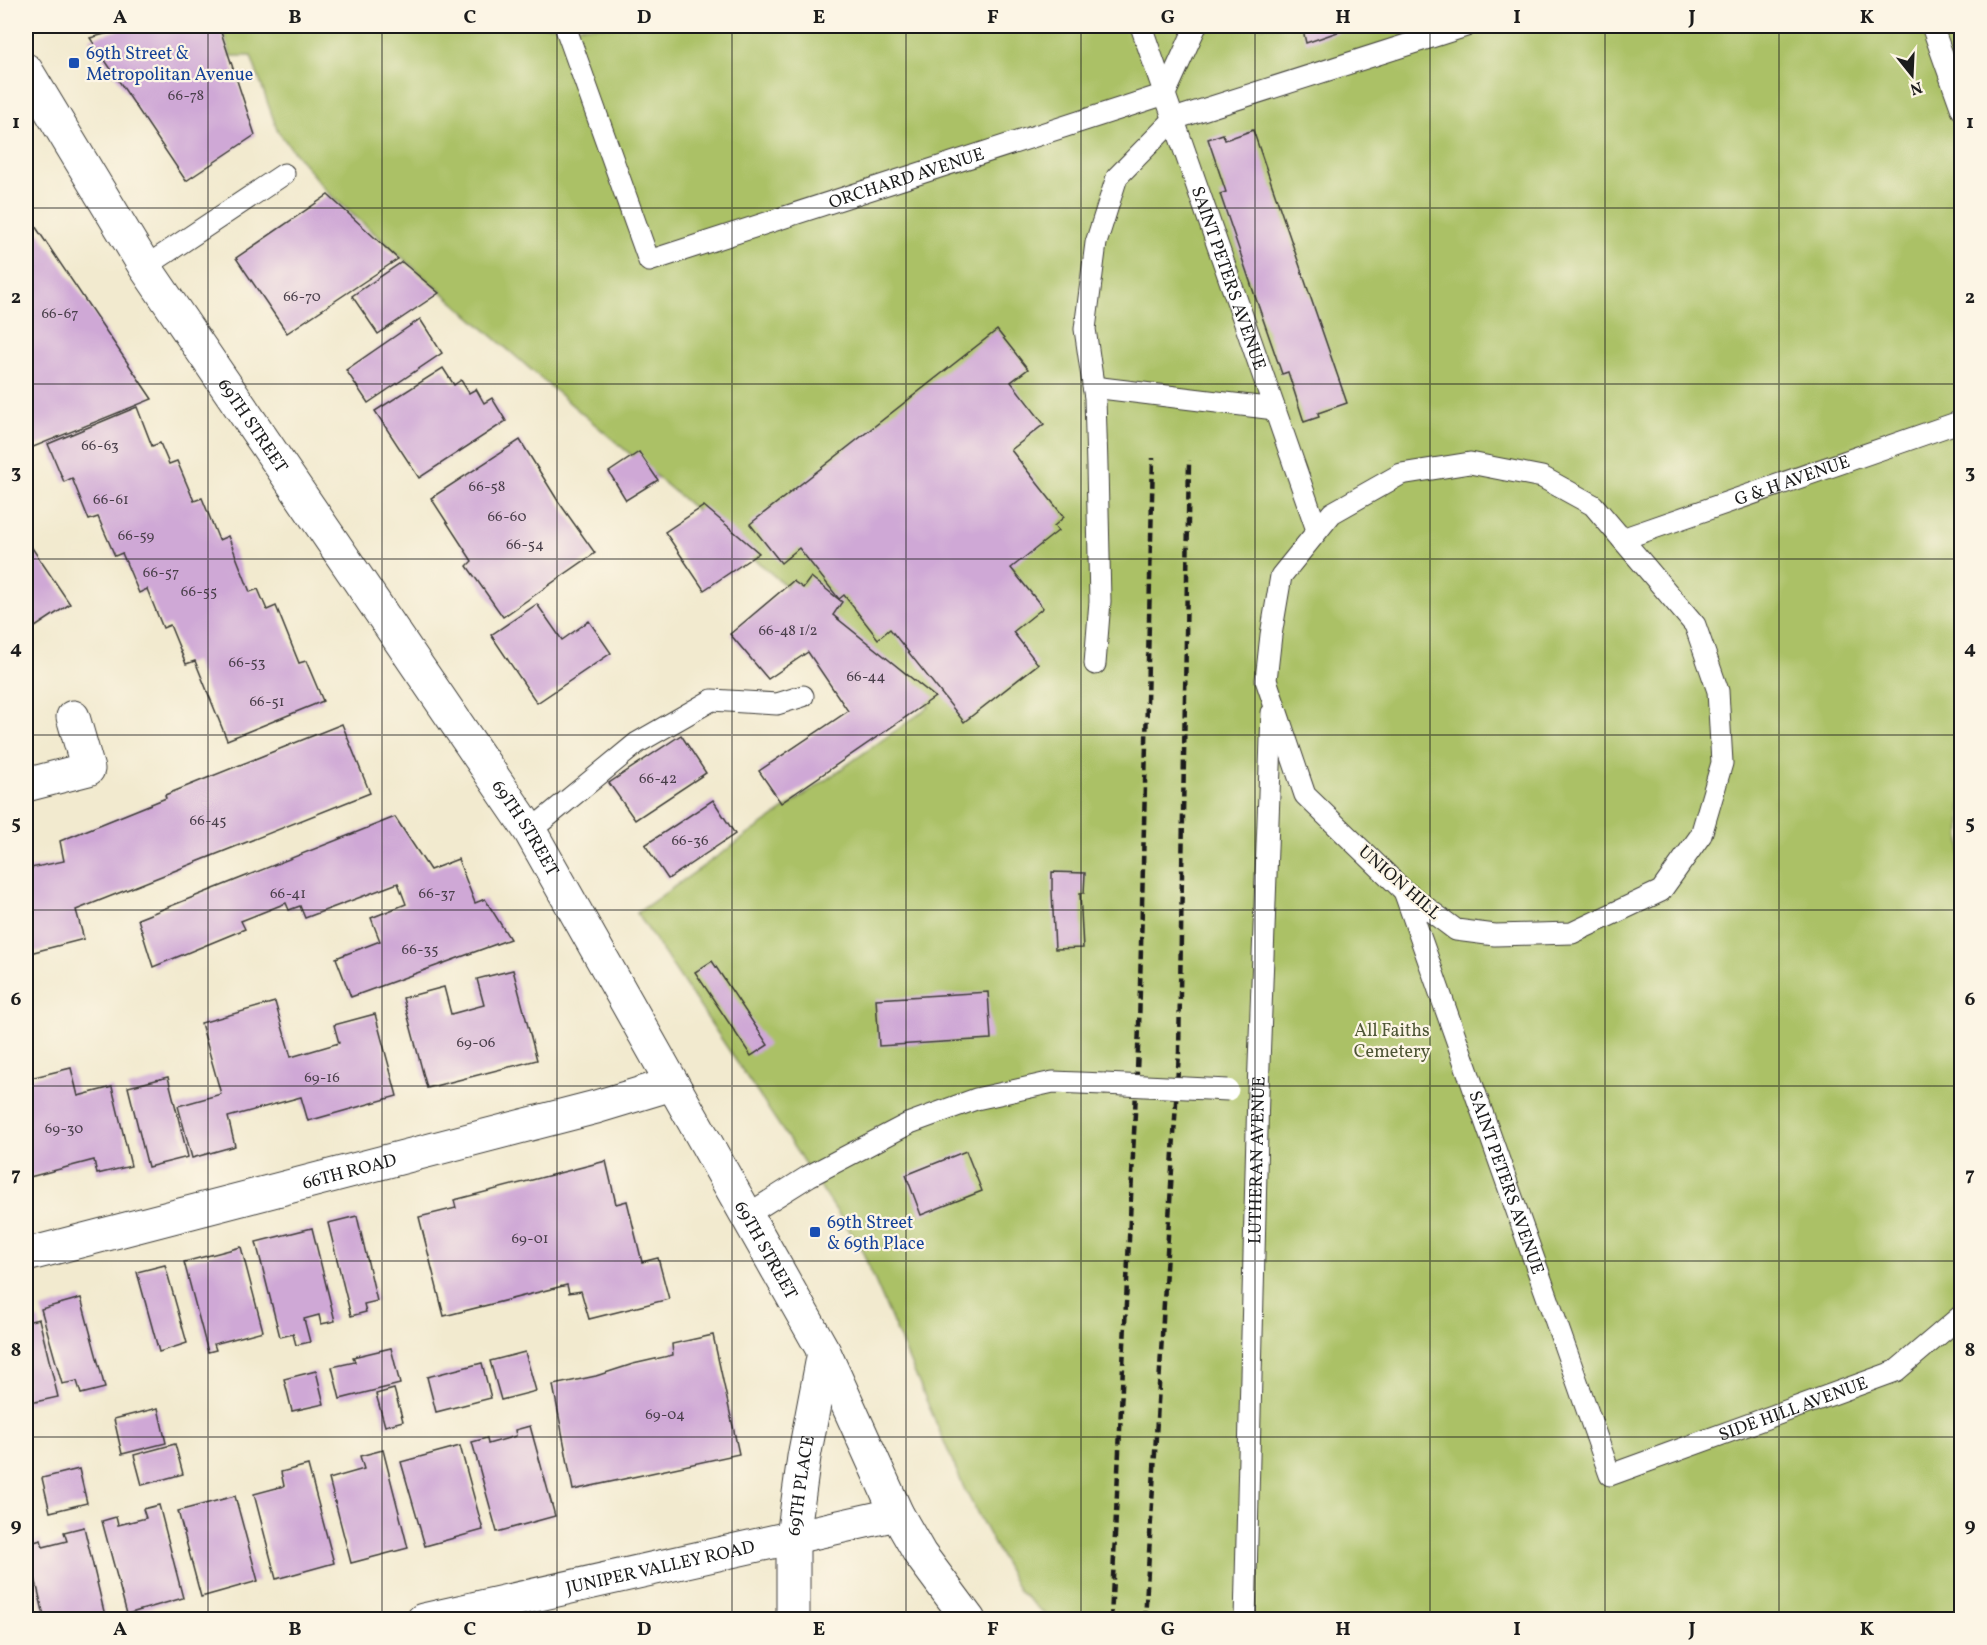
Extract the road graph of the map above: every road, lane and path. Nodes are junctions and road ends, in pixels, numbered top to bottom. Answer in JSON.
{"nodes":[{"id":1,"x":565,"y":26,"type":"edge"},
{"id":2,"x":1141,"y":26,"type":"edge"},
{"id":3,"x":1196,"y":26,"type":"edge"},
{"id":4,"x":1466,"y":26,"type":"edge"},
{"id":5,"x":1932,"y":26,"type":"edge"},
{"id":6,"x":26,"y":70,"type":"edge"},
{"id":7,"x":1165,"y":94,"type":"junction"},
{"id":8,"x":1962,"y":110,"type":"edge"},
{"id":9,"x":1174,"y":119,"type":"junction"},
{"id":10,"x":284,"y":174,"type":"dead end"},
{"id":11,"x":145,"y":267,"type":"junction"},
{"id":12,"x":1094,"y":387,"type":"junction"},
{"id":13,"x":1275,"y":409,"type":"junction"},
{"id":14,"x":1962,"y":421,"type":"edge"},
{"id":15,"x":1317,"y":530,"type":"junction"},
{"id":16,"x":1622,"y":539,"type":"junction"},
{"id":17,"x":1095,"y":664,"type":"dead end"},
{"id":18,"x":803,"y":696,"type":"dead end"},
{"id":19,"x":1273,"y":700,"type":"junction"},
{"id":20,"x":74,"y":717,"type":"dead end"},
{"id":21,"x":26,"y":785,"type":"edge"},
{"id":22,"x":530,"y":831,"type":"junction"},
{"id":23,"x":1404,"y":891,"type":"junction"},
{"id":24,"x":672,"y":1084,"type":"junction"},
{"id":25,"x":1258,"y":1091,"type":"junction"},
{"id":26,"x":747,"y":1215,"type":"junction"},
{"id":27,"x":26,"y":1255,"type":"edge"},
{"id":28,"x":1962,"y":1316,"type":"edge"},
{"id":29,"x":824,"y":1352,"type":"junction"},
{"id":30,"x":1610,"y":1474,"type":"joint"},
{"id":31,"x":897,"y":1514,"type":"junction"},
{"id":32,"x":794,"y":1537,"type":"junction"},
{"id":33,"x":423,"y":1620,"type":"edge"},
{"id":34,"x":794,"y":1620,"type":"edge"},
{"id":35,"x":969,"y":1620,"type":"edge"},
{"id":36,"x":1245,"y":1620,"type":"edge"}],
"edges":[{"from":1,"to":7,"type":"lane","name":"ORCHARD AVENUE"},
{"from":2,"to":7,"type":"lane","name":"SAINT PETERS AVENUE"},
{"from":3,"to":7,"type":"lane"},
{"from":4,"to":9,"type":"lane"},
{"from":5,"to":8,"type":"lane"},
{"from":6,"to":11,"type":"main road","name":"69TH STREET"},
{"from":7,"to":9,"type":"lane","name":"SAINT PETERS AVENUE"},
{"from":9,"to":12,"type":"lane"},
{"from":9,"to":13,"type":"lane","name":"SAINT PETERS AVENUE"},
{"from":10,"to":11,"type":"lane"},
{"from":11,"to":22,"type":"main road","name":"69TH STREET"},
{"from":12,"to":13,"type":"lane"},
{"from":12,"to":17,"type":"lane"},
{"from":13,"to":15,"type":"lane","name":"SAINT PETERS AVENUE"},
{"from":14,"to":16,"type":"lane","name":"G & H AVENUE"},
{"from":15,"to":16,"type":"lane","name":"UNION HILL"},
{"from":15,"to":19,"type":"lane","name":"UNION HILL"},
{"from":16,"to":23,"type":"lane","name":"UNION HILL"},
{"from":18,"to":22,"type":"lane"},
{"from":19,"to":23,"type":"lane","name":"UNION HILL"},
{"from":19,"to":25,"type":"lane","name":"LUTHERAN AVENUE"},
{"from":20,"to":21,"type":"main road"},
{"from":22,"to":24,"type":"main road","name":"69TH STREET"},
{"from":23,"to":30,"type":"lane","name":"SAINT PETERS AVENUE"},
{"from":24,"to":26,"type":"main road","name":"69TH STREET"},
{"from":24,"to":27,"type":"main road","name":"66TH ROAD"},
{"from":25,"to":26,"type":"lane","bridge":true},
{"from":25,"to":36,"type":"lane","name":"LUTHERAN AVENUE"},
{"from":26,"to":29,"type":"main road","name":"69TH STREET"},
{"from":28,"to":30,"type":"lane","name":"SIDE HILL AVENUE"},
{"from":29,"to":31,"type":"main road","name":"69TH STREET"},
{"from":29,"to":32,"type":"main road","name":"69TH PLACE"},
{"from":31,"to":32,"type":"main road","name":"JUNIPER VALLEY ROAD"},
{"from":31,"to":35,"type":"main road","name":"69TH STREET"},
{"from":32,"to":33,"type":"main road","name":"JUNIPER VALLEY ROAD"},
{"from":32,"to":34,"type":"main road","name":"69TH PLACE"}]}
